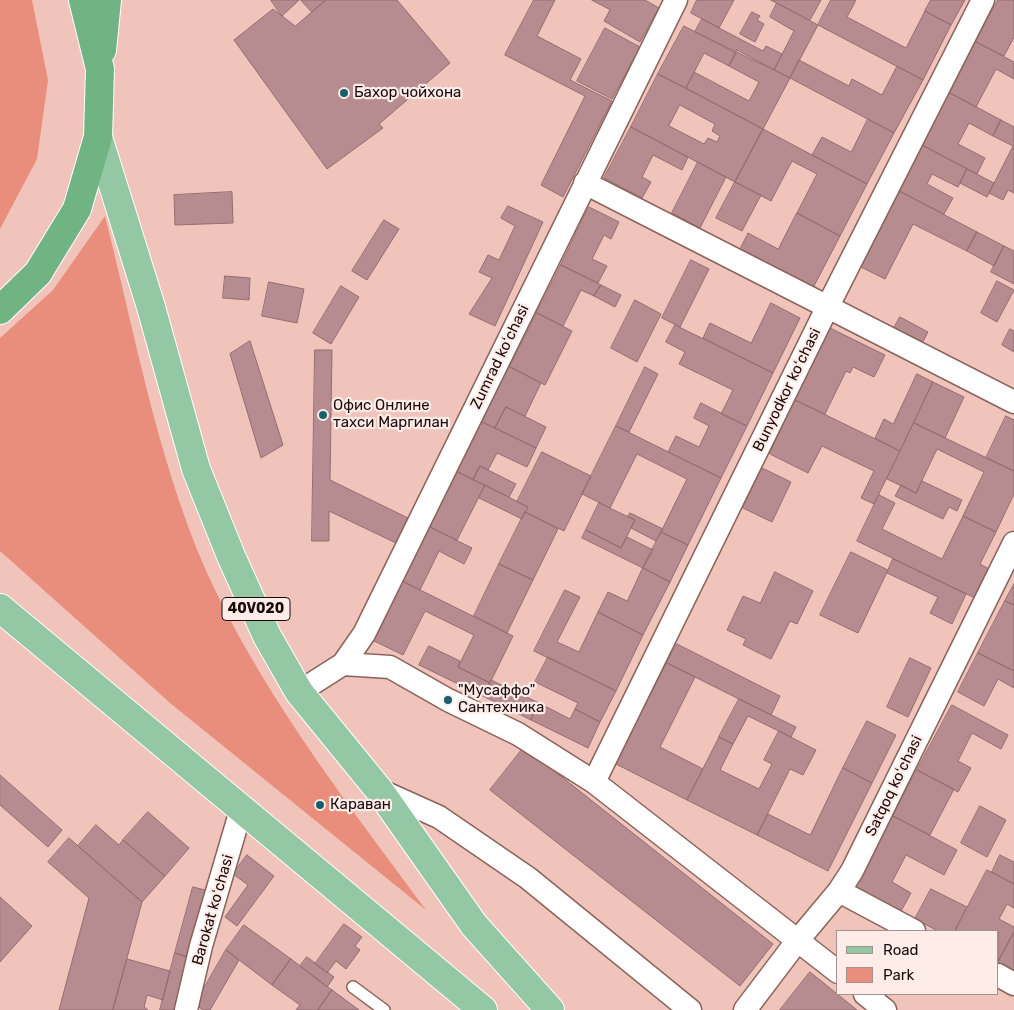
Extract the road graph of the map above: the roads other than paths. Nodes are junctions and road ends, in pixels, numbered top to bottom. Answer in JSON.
{"nodes":[{"id":1,"x":83,"y":0,"type":"edge"},
{"id":2,"x":107,"y":0,"type":"edge"},
{"id":3,"x":676,"y":0,"type":"edge"},
{"id":4,"x":983,"y":0,"type":"edge"},
{"id":5,"x":100,"y":68,"type":"junction"},
{"id":6,"x":98,"y":137,"type":"junction"},
{"id":7,"x":585,"y":183,"type":"junction"},
{"id":8,"x":828,"y":306,"type":"junction"},
{"id":9,"x":0,"y":310,"type":"edge"},
{"id":10,"x":1014,"y":402,"type":"edge"},
{"id":11,"x":1014,"y":543,"type":"edge"},
{"id":12,"x":0,"y":608,"type":"edge"},
{"id":13,"x":343,"y":664,"type":"junction"},
{"id":14,"x":299,"y":692,"type":"junction"},
{"id":15,"x":594,"y":782,"type":"junction"},
{"id":16,"x":379,"y":790,"type":"junction"},
{"id":17,"x":241,"y":810,"type":"junction"},
{"id":18,"x":839,"y":891,"type":"junction"},
{"id":19,"x":912,"y":930,"type":"edge"},
{"id":20,"x":798,"y":940,"type":"junction"},
{"id":21,"x":836,"y":970,"type":"edge"},
{"id":22,"x":999,"y":976,"type":"edge"},
{"id":23,"x":1014,"y":984,"type":"edge"},
{"id":24,"x":353,"y":987,"type":"dead end"},
{"id":25,"x":866,"y":995,"type":"edge"},
{"id":26,"x":186,"y":1010,"type":"edge"},
{"id":27,"x":384,"y":1010,"type":"edge"},
{"id":28,"x":483,"y":1010,"type":"edge"},
{"id":29,"x":550,"y":1010,"type":"edge"},
{"id":30,"x":690,"y":1010,"type":"edge"},
{"id":31,"x":745,"y":1010,"type":"edge"},
{"id":32,"x":885,"y":1010,"type":"edge"}],
"edges":[{"from":1,"to":5,"type":"highway"},
{"from":2,"to":5,"type":"highway"},
{"from":3,"to":7,"type":"street","name":"Zumrad koʻchasi"},
{"from":4,"to":8,"type":"street","name":"Bunyodkor koʻchasi"},
{"from":5,"to":6,"type":"highway"},
{"from":6,"to":9,"type":"highway"},
{"from":6,"to":14,"type":"main road","number":"40V020"},
{"from":7,"to":8,"type":"street"},
{"from":7,"to":13,"type":"street","name":"Zumrad koʻchasi"},
{"from":8,"to":10,"type":"street"},
{"from":8,"to":15,"type":"street","name":"Bunyodkor koʻchasi"},
{"from":11,"to":18,"type":"street","name":"Satqoq koʻchasi"},
{"from":12,"to":17,"type":"main road"},
{"from":13,"to":14,"type":"street","name":"Zumrad koʻchasi"},
{"from":13,"to":15,"type":"street"},
{"from":14,"to":16,"type":"main road","number":"40V020"},
{"from":15,"to":20,"type":"street"},
{"from":16,"to":29,"type":"main road","number":"40V020"},
{"from":16,"to":30,"type":"street"},
{"from":17,"to":26,"type":"street","name":"Barokat koʻchasi"},
{"from":17,"to":28,"type":"main road"},
{"from":18,"to":19,"type":"street"},
{"from":18,"to":20,"type":"street","name":"Satqoq koʻchasi"},
{"from":20,"to":21,"type":"street"},
{"from":20,"to":31,"type":"street","name":"Satqoq koʻchasi"},
{"from":22,"to":23,"type":"street"},
{"from":24,"to":27,"type":"lane"},
{"from":25,"to":32,"type":"street"}]}
